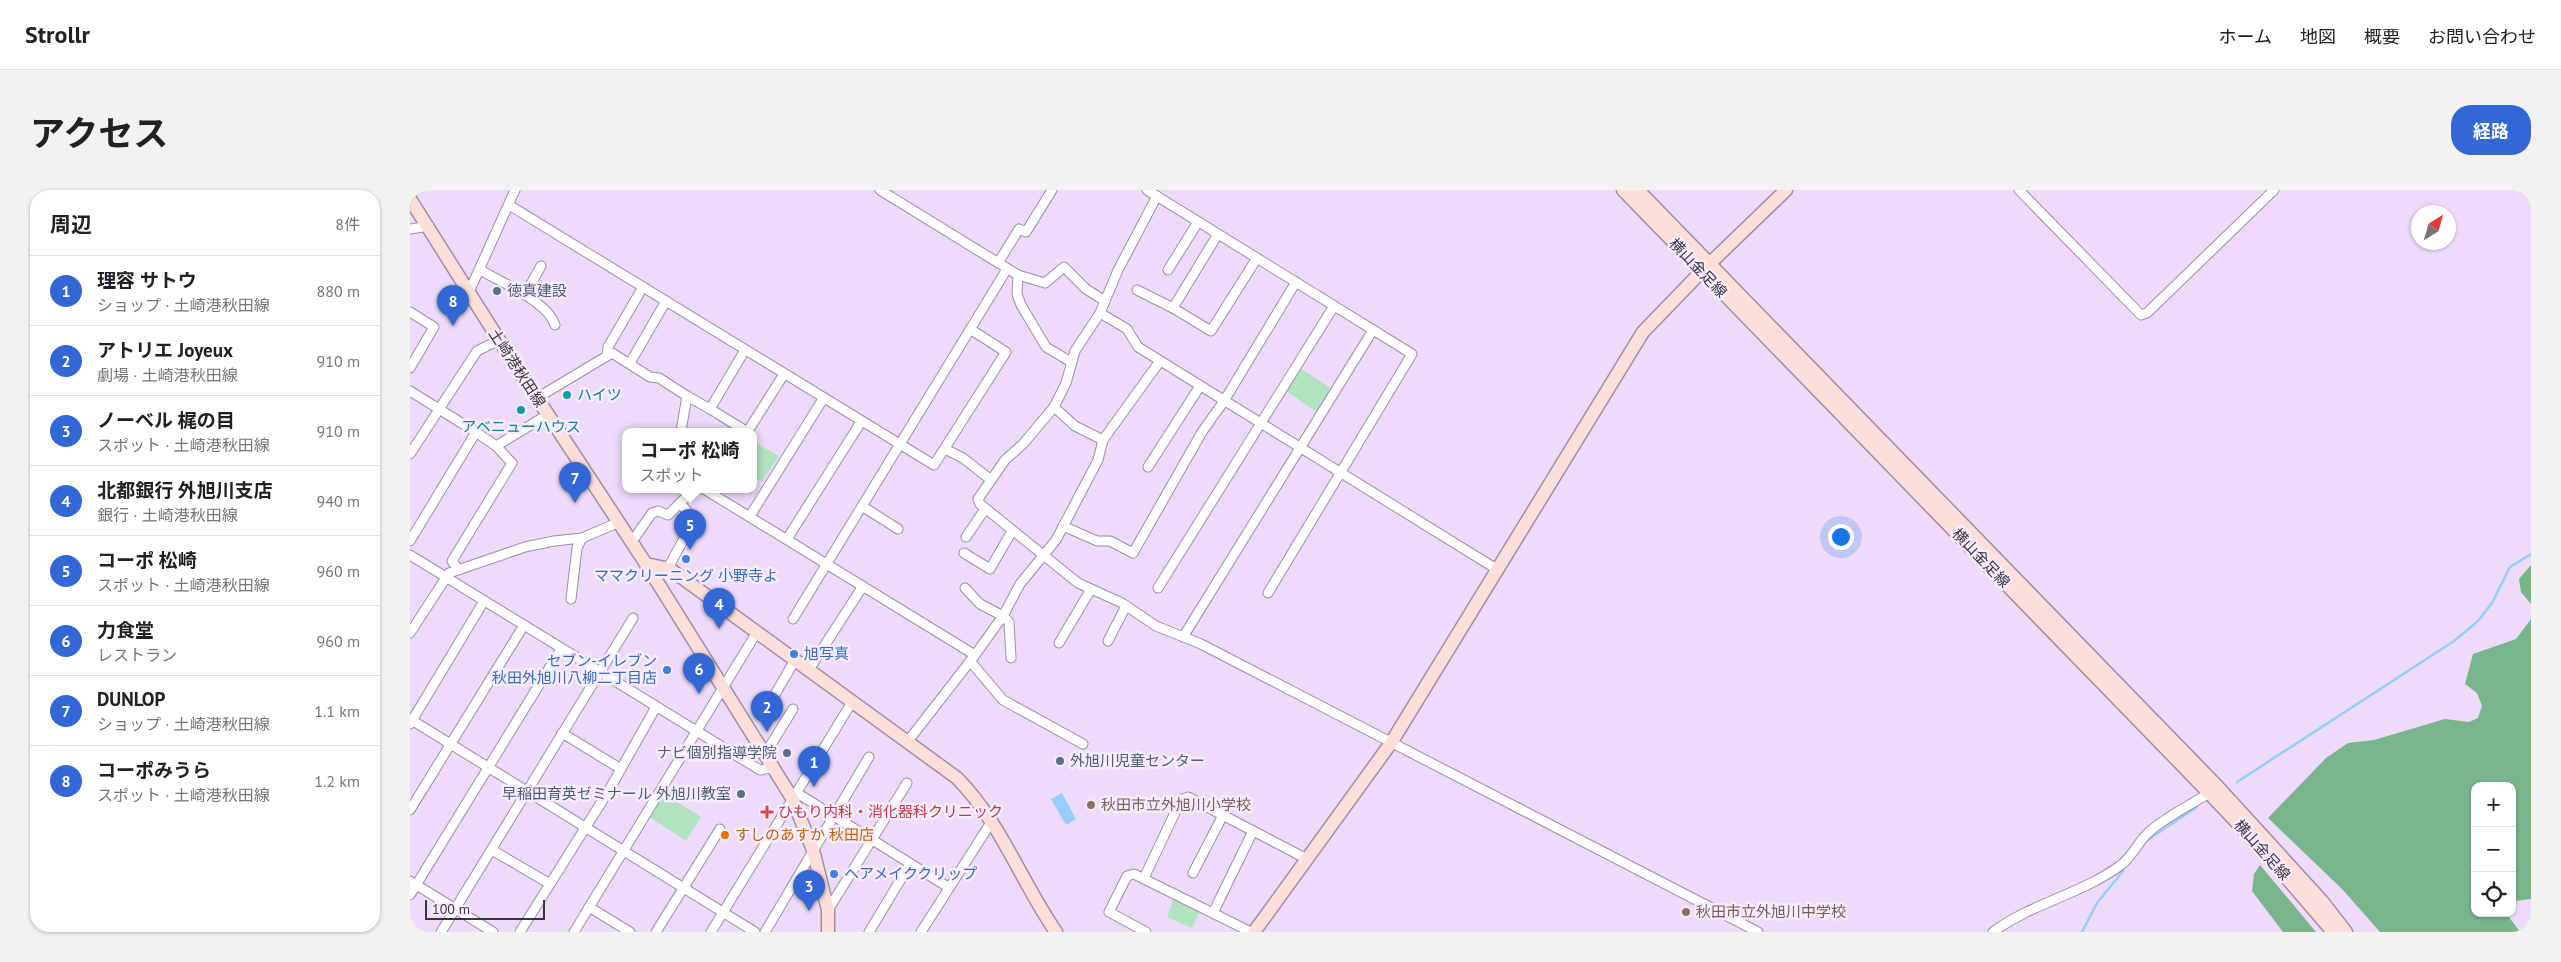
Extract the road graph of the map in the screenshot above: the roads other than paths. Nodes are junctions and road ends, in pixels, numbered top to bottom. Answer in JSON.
{"nodes":[{"id":1,"x":515,"y":190,"type":"edge"},
{"id":2,"x":880,"y":190,"type":"edge"},
{"id":3,"x":1052,"y":190,"type":"edge"},
{"id":4,"x":1147,"y":190,"type":"edge"},
{"id":5,"x":1623,"y":190,"type":"edge"},
{"id":6,"x":1638,"y":190,"type":"edge"},
{"id":7,"x":1786,"y":190,"type":"edge"},
{"id":8,"x":2019,"y":190,"type":"edge"},
{"id":9,"x":2274,"y":190,"type":"edge"},
{"id":10,"x":1157,"y":196,"type":"junction"},
{"id":11,"x":410,"y":199,"type":"edge"},
{"id":12,"x":509,"y":205,"type":"junction"},
{"id":13,"x":1198,"y":222,"type":"junction"},
{"id":14,"x":428,"y":226,"type":"junction"},
{"id":15,"x":410,"y":229,"type":"edge"},
{"id":16,"x":1218,"y":234,"type":"junction"},
{"id":17,"x":1257,"y":258,"type":"junction"},
{"id":18,"x":998,"y":262,"type":"junction"},
{"id":19,"x":541,"y":266,"type":"dead end"},
{"id":20,"x":1706,"y":267,"type":"junction"},
{"id":21,"x":1007,"y":268,"type":"junction"},
{"id":22,"x":480,"y":270,"type":"junction"},
{"id":23,"x":1168,"y":270,"type":"dead end"},
{"id":24,"x":1018,"y":275,"type":"junction"},
{"id":25,"x":1296,"y":282,"type":"junction"},
{"id":26,"x":643,"y":287,"type":"junction"},
{"id":27,"x":1137,"y":290,"type":"dead end"},
{"id":28,"x":469,"y":292,"type":"junction"},
{"id":29,"x":524,"y":295,"type":"junction"},
{"id":30,"x":1104,"y":301,"type":"junction"},
{"id":31,"x":666,"y":302,"type":"junction"},
{"id":32,"x":1334,"y":306,"type":"junction"},
{"id":33,"x":1173,"y":308,"type":"junction"},
{"id":34,"x":410,"y":312,"type":"edge"},
{"id":35,"x":1100,"y":313,"type":"junction"},
{"id":36,"x":556,"y":325,"type":"dead end"},
{"id":37,"x":970,"y":329,"type":"junction"},
{"id":38,"x":1373,"y":330,"type":"junction"},
{"id":39,"x":499,"y":340,"type":"junction"},
{"id":40,"x":745,"y":350,"type":"junction"},
{"id":41,"x":607,"y":354,"type":"junction"},
{"id":42,"x":1160,"y":361,"type":"junction"},
{"id":43,"x":1071,"y":362,"type":"junction"},
{"id":44,"x":630,"y":363,"type":"junction"},
{"id":45,"x":410,"y":368,"type":"edge"},
{"id":46,"x":784,"y":374,"type":"junction"},
{"id":47,"x":1200,"y":386,"type":"junction"},
{"id":48,"x":410,"y":391,"type":"edge"},
{"id":49,"x":687,"y":396,"type":"junction"},
{"id":50,"x":537,"y":398,"type":"junction"},
{"id":51,"x":823,"y":399,"type":"junction"},
{"id":52,"x":1224,"y":401,"type":"junction"},
{"id":53,"x":439,"y":408,"type":"junction"},
{"id":54,"x":1054,"y":408,"type":"junction"},
{"id":55,"x":710,"y":409,"type":"junction"},
{"id":56,"x":547,"y":415,"type":"junction"},
{"id":57,"x":861,"y":422,"type":"junction"},
{"id":58,"x":1262,"y":423,"type":"junction"},
{"id":59,"x":682,"y":428,"type":"edge"},
{"id":60,"x":742,"y":428,"type":"edge"},
{"id":61,"x":749,"y":428,"type":"edge"},
{"id":62,"x":476,"y":432,"type":"junction"},
{"id":63,"x":1103,"y":440,"type":"junction"},
{"id":64,"x":899,"y":445,"type":"junction"},
{"id":65,"x":496,"y":446,"type":"junction"},
{"id":66,"x":1300,"y":447,"type":"junction"},
{"id":67,"x":945,"y":448,"type":"junction"},
{"id":68,"x":410,"y":454,"type":"edge"},
{"id":69,"x":1148,"y":467,"type":"dead end"},
{"id":70,"x":1341,"y":472,"type":"junction"},
{"id":71,"x":991,"y":480,"type":"junction"},
{"id":72,"x":690,"y":493,"type":"edge"},
{"id":73,"x":714,"y":493,"type":"edge"},
{"id":74,"x":680,"y":504,"type":"junction"},
{"id":75,"x":862,"y":506,"type":"junction"},
{"id":76,"x":985,"y":509,"type":"junction"},
{"id":77,"x":750,"y":516,"type":"junction"},
{"id":78,"x":617,"y":523,"type":"junction"},
{"id":79,"x":1063,"y":526,"type":"junction"},
{"id":80,"x":898,"y":529,"type":"dead end"},
{"id":81,"x":1012,"y":531,"type":"junction"},
{"id":82,"x":966,"y":537,"type":"dead end"},
{"id":83,"x":582,"y":538,"type":"junction"},
{"id":84,"x":787,"y":539,"type":"junction"},
{"id":85,"x":410,"y":541,"type":"edge"},
{"id":86,"x":631,"y":543,"type":"junction"},
{"id":87,"x":964,"y":553,"type":"dead end"},
{"id":88,"x":410,"y":555,"type":"edge"},
{"id":89,"x":1043,"y":557,"type":"junction"},
{"id":90,"x":646,"y":564,"type":"junction"},
{"id":91,"x":826,"y":564,"type":"junction"},
{"id":92,"x":668,"y":568,"type":"junction"},
{"id":93,"x":459,"y":570,"type":"junction"},
{"id":94,"x":1498,"y":570,"type":"junction"},
{"id":95,"x":445,"y":577,"type":"junction"},
{"id":96,"x":863,"y":586,"type":"junction"},
{"id":97,"x":965,"y":588,"type":"dead end"},
{"id":98,"x":1158,"y":588,"type":"dead end"},
{"id":99,"x":1091,"y":589,"type":"junction"},
{"id":100,"x":1268,"y":593,"type":"dead end"},
{"id":101,"x":571,"y":599,"type":"dead end"},
{"id":102,"x":484,"y":601,"type":"junction"},
{"id":103,"x":1126,"y":606,"type":"junction"},
{"id":104,"x":1003,"y":616,"type":"junction"},
{"id":105,"x":633,"y":618,"type":"dead end"},
{"id":106,"x":793,"y":619,"type":"dead end"},
{"id":107,"x":524,"y":625,"type":"junction"},
{"id":108,"x":757,"y":632,"type":"junction"},
{"id":109,"x":410,"y":633,"type":"edge"},
{"id":110,"x":1183,"y":637,"type":"junction"},
{"id":111,"x":1108,"y":641,"type":"dead end"},
{"id":112,"x":1059,"y":643,"type":"dead end"},
{"id":113,"x":561,"y":648,"type":"junction"},
{"id":114,"x":972,"y":658,"type":"junction"},
{"id":115,"x":1011,"y":658,"type":"dead end"},
{"id":116,"x":795,"y":660,"type":"junction"},
{"id":117,"x":808,"y":671,"type":"junction"},
{"id":118,"x":599,"y":672,"type":"junction"},
{"id":119,"x":722,"y":687,"type":"junction"},
{"id":120,"x":774,"y":696,"type":"dead end"},
{"id":121,"x":852,"y":702,"type":"junction"},
{"id":122,"x":656,"y":707,"type":"junction"},
{"id":123,"x":793,"y":710,"type":"dead end"},
{"id":124,"x":411,"y":721,"type":"edge"},
{"id":125,"x":695,"y":732,"type":"junction"},
{"id":126,"x":562,"y":733,"type":"junction"},
{"id":127,"x":908,"y":741,"type":"junction"},
{"id":128,"x":1391,"y":743,"type":"junction"},
{"id":129,"x":451,"y":744,"type":"junction"},
{"id":130,"x":1083,"y":744,"type":"dead end"},
{"id":131,"x":765,"y":754,"type":"junction"},
{"id":132,"x":869,"y":757,"type":"dead end"},
{"id":133,"x":774,"y":767,"type":"junction"},
{"id":134,"x":490,"y":768,"type":"junction"},
{"id":135,"x":621,"y":769,"type":"junction"},
{"id":136,"x":907,"y":783,"type":"dead end"},
{"id":137,"x":528,"y":792,"type":"junction"},
{"id":138,"x":2209,"y":793,"type":"junction"},
{"id":139,"x":794,"y":795,"type":"junction"},
{"id":140,"x":410,"y":810,"type":"edge"},
{"id":141,"x":1223,"y":815,"type":"junction"},
{"id":142,"x":833,"y":816,"type":"junction"},
{"id":143,"x":992,"y":821,"type":"junction"},
{"id":144,"x":585,"y":827,"type":"junction"},
{"id":145,"x":720,"y":829,"type":"dead end"},
{"id":146,"x":1253,"y":831,"type":"junction"},
{"id":147,"x":872,"y":842,"type":"junction"},
{"id":148,"x":492,"y":850,"type":"junction"},
{"id":149,"x":813,"y":850,"type":"junction"},
{"id":150,"x":624,"y":851,"type":"junction"},
{"id":151,"x":1307,"y":859,"type":"junction"},
{"id":152,"x":910,"y":864,"type":"junction"},
{"id":153,"x":1193,"y":873,"type":"dead end"},
{"id":154,"x":1144,"y":878,"type":"junction"},
{"id":155,"x":413,"y":883,"type":"edge"},
{"id":156,"x":550,"y":884,"type":"junction"},
{"id":157,"x":948,"y":887,"type":"junction"},
{"id":158,"x":684,"y":888,"type":"junction"},
{"id":159,"x":410,"y":895,"type":"edge"},
{"id":160,"x":590,"y":906,"type":"junction"},
{"id":161,"x":455,"y":908,"type":"junction"},
{"id":162,"x":828,"y":910,"type":"junction"},
{"id":163,"x":724,"y":912,"type":"junction"},
{"id":164,"x":1213,"y":912,"type":"junction"},
{"id":165,"x":440,"y":932,"type":"edge"},
{"id":166,"x":492,"y":932,"type":"edge"},
{"id":167,"x":520,"y":932,"type":"edge"},
{"id":168,"x":574,"y":932,"type":"edge"},
{"id":169,"x":630,"y":932,"type":"edge"},
{"id":170,"x":656,"y":932,"type":"edge"},
{"id":171,"x":711,"y":932,"type":"edge"},
{"id":172,"x":755,"y":932,"type":"edge"},
{"id":173,"x":765,"y":932,"type":"edge"},
{"id":174,"x":828,"y":932,"type":"edge"},
{"id":175,"x":868,"y":932,"type":"edge"},
{"id":176,"x":921,"y":932,"type":"edge"},
{"id":177,"x":1056,"y":932,"type":"edge"},
{"id":178,"x":1146,"y":932,"type":"edge"},
{"id":179,"x":1253,"y":932,"type":"edge"},
{"id":180,"x":1758,"y":932,"type":"edge"},
{"id":181,"x":1993,"y":932,"type":"edge"},
{"id":182,"x":2333,"y":932,"type":"edge"},
{"id":183,"x":2346,"y":932,"type":"edge"}],
"edges":[{"from":1,"to":12,"type":"street"},
{"from":2,"to":18,"type":"street"},
{"from":3,"to":18,"type":"street"},
{"from":4,"to":10,"type":"street"},
{"from":5,"to":20,"type":"street","name":"横山金足線"},
{"from":6,"to":20,"type":"street","name":"横山金足線"},
{"from":7,"to":20,"type":"street"},
{"from":8,"to":9,"type":"street"},
{"from":10,"to":13,"type":"street"},
{"from":10,"to":30,"type":"street"},
{"from":11,"to":14,"type":"street","name":"土崎港秋田線"},
{"from":12,"to":22,"type":"street"},
{"from":12,"to":26,"type":"street"},
{"from":13,"to":16,"type":"street"},
{"from":13,"to":23,"type":"street"},
{"from":14,"to":15,"type":"street"},
{"from":14,"to":28,"type":"street","name":"土崎港秋田線"},
{"from":16,"to":17,"type":"street"},
{"from":16,"to":33,"type":"street"},
{"from":17,"to":25,"type":"street"},
{"from":17,"to":33,"type":"street"},
{"from":18,"to":21,"type":"street"},
{"from":19,"to":29,"type":"street"},
{"from":20,"to":94,"type":"street"},
{"from":20,"to":138,"type":"street","name":"横山金足線"},
{"from":20,"to":183,"type":"street","name":"横山金足線"},
{"from":21,"to":24,"type":"street"},
{"from":21,"to":37,"type":"street"},
{"from":22,"to":28,"type":"street"},
{"from":22,"to":29,"type":"street"},
{"from":24,"to":30,"type":"street"},
{"from":24,"to":43,"type":"street"},
{"from":25,"to":32,"type":"street"},
{"from":25,"to":52,"type":"street"},
{"from":26,"to":31,"type":"street"},
{"from":26,"to":41,"type":"street"},
{"from":27,"to":33,"type":"street"},
{"from":28,"to":39,"type":"street","name":"土崎港秋田線"},
{"from":29,"to":36,"type":"street"},
{"from":30,"to":35,"type":"street"},
{"from":31,"to":40,"type":"street"},
{"from":31,"to":44,"type":"street"},
{"from":32,"to":38,"type":"street"},
{"from":32,"to":58,"type":"street"},
{"from":34,"to":45,"type":"street"},
{"from":35,"to":42,"type":"street"},
{"from":35,"to":43,"type":"street"},
{"from":37,"to":64,"type":"street"},
{"from":37,"to":67,"type":"street"},
{"from":38,"to":66,"type":"street"},
{"from":38,"to":70,"type":"street"},
{"from":39,"to":50,"type":"street","name":"土崎港秋田線"},
{"from":39,"to":53,"type":"street"},
{"from":40,"to":46,"type":"street"},
{"from":40,"to":55,"type":"street"},
{"from":41,"to":44,"type":"street"},
{"from":41,"to":50,"type":"street"},
{"from":42,"to":47,"type":"street"},
{"from":42,"to":63,"type":"street"},
{"from":43,"to":54,"type":"street"},
{"from":44,"to":49,"type":"street"},
{"from":46,"to":51,"type":"street"},
{"from":46,"to":61,"type":"street"},
{"from":47,"to":52,"type":"street"},
{"from":47,"to":69,"type":"street"},
{"from":48,"to":53,"type":"street"},
{"from":49,"to":55,"type":"street"},
{"from":49,"to":59,"type":"street"},
{"from":50,"to":56,"type":"street","name":"土崎港秋田線"},
{"from":51,"to":57,"type":"street"},
{"from":51,"to":77,"type":"street"},
{"from":52,"to":58,"type":"street"},
{"from":52,"to":79,"type":"street"},
{"from":53,"to":62,"type":"street"},
{"from":53,"to":68,"type":"street"},
{"from":54,"to":63,"type":"street"},
{"from":54,"to":71,"type":"street"},
{"from":55,"to":60,"type":"street"},
{"from":56,"to":65,"type":"street"},
{"from":56,"to":78,"type":"street","name":"土崎港秋田線"},
{"from":57,"to":64,"type":"street"},
{"from":57,"to":84,"type":"street"},
{"from":58,"to":66,"type":"street"},
{"from":58,"to":98,"type":"street"},
{"from":62,"to":65,"type":"street"},
{"from":62,"to":85,"type":"street"},
{"from":63,"to":79,"type":"street"},
{"from":64,"to":67,"type":"street"},
{"from":64,"to":75,"type":"street"},
{"from":65,"to":93,"type":"street"},
{"from":66,"to":70,"type":"street"},
{"from":66,"to":110,"type":"street"},
{"from":67,"to":71,"type":"street"},
{"from":70,"to":94,"type":"street"},
{"from":70,"to":100,"type":"street"},
{"from":71,"to":76,"type":"street"},
{"from":72,"to":74,"type":"street"},
{"from":73,"to":77,"type":"street"},
{"from":74,"to":86,"type":"street"},
{"from":74,"to":92,"type":"street"},
{"from":75,"to":80,"type":"street"},
{"from":75,"to":91,"type":"street"},
{"from":76,"to":81,"type":"street"},
{"from":76,"to":82,"type":"street"},
{"from":77,"to":84,"type":"street"},
{"from":78,"to":83,"type":"street"},
{"from":78,"to":86,"type":"street","name":"土崎港秋田線"},
{"from":79,"to":89,"type":"street"},
{"from":81,"to":87,"type":"street"},
{"from":81,"to":89,"type":"street"},
{"from":83,"to":93,"type":"street"},
{"from":83,"to":101,"type":"street"},
{"from":84,"to":91,"type":"street"},
{"from":86,"to":90,"type":"street","name":"土崎港秋田線"},
{"from":88,"to":95,"type":"street"},
{"from":89,"to":99,"type":"street"},
{"from":89,"to":104,"type":"street"},
{"from":90,"to":92,"type":"street"},
{"from":90,"to":119,"type":"street","name":"土崎港秋田線"},
{"from":91,"to":96,"type":"street"},
{"from":91,"to":106,"type":"street"},
{"from":92,"to":108,"type":"street"},
{"from":93,"to":95,"type":"street"},
{"from":94,"to":128,"type":"street"},
{"from":95,"to":102,"type":"street"},
{"from":95,"to":109,"type":"street"},
{"from":96,"to":114,"type":"street"},
{"from":96,"to":117,"type":"street"},
{"from":97,"to":104,"type":"street"},
{"from":99,"to":103,"type":"street"},
{"from":99,"to":112,"type":"street"},
{"from":102,"to":107,"type":"street"},
{"from":102,"to":124,"type":"street"},
{"from":103,"to":110,"type":"street"},
{"from":103,"to":111,"type":"street"},
{"from":104,"to":114,"type":"street"},
{"from":104,"to":115,"type":"street"},
{"from":105,"to":118,"type":"street"},
{"from":107,"to":113,"type":"street"},
{"from":107,"to":129,"type":"street"},
{"from":108,"to":116,"type":"street"},
{"from":108,"to":119,"type":"street"},
{"from":110,"to":128,"type":"street"},
{"from":113,"to":118,"type":"street"},
{"from":113,"to":134,"type":"street"},
{"from":114,"to":127,"type":"street"},
{"from":114,"to":130,"type":"street"},
{"from":116,"to":117,"type":"street"},
{"from":116,"to":120,"type":"street"},
{"from":117,"to":121,"type":"street"},
{"from":118,"to":122,"type":"street"},
{"from":118,"to":126,"type":"street"},
{"from":119,"to":125,"type":"street"},
{"from":119,"to":131,"type":"street","name":"土崎港秋田線"},
{"from":121,"to":127,"type":"street"},
{"from":121,"to":139,"type":"street"},
{"from":122,"to":125,"type":"street"},
{"from":122,"to":135,"type":"street"},
{"from":123,"to":131,"type":"street"},
{"from":124,"to":129,"type":"street"},
{"from":125,"to":133,"type":"street"},
{"from":125,"to":150,"type":"street"},
{"from":126,"to":135,"type":"street"},
{"from":126,"to":137,"type":"street"},
{"from":127,"to":143,"type":"street"},
{"from":128,"to":151,"type":"street"},
{"from":128,"to":180,"type":"street"},
{"from":129,"to":134,"type":"street"},
{"from":129,"to":140,"type":"street"},
{"from":131,"to":133,"type":"street","name":"土崎港秋田線"},
{"from":132,"to":142,"type":"street"},
{"from":133,"to":139,"type":"street","name":"土崎港秋田線"},
{"from":134,"to":137,"type":"street"},
{"from":134,"to":155,"type":"street"},
{"from":135,"to":144,"type":"street"},
{"from":136,"to":147,"type":"street"},
{"from":137,"to":144,"type":"street"},
{"from":137,"to":148,"type":"street"},
{"from":138,"to":181,"type":"street"},
{"from":138,"to":182,"type":"street","name":"横山金足線"},
{"from":139,"to":142,"type":"street"},
{"from":139,"to":149,"type":"street","name":"土崎港秋田線"},
{"from":139,"to":163,"type":"street"},
{"from":141,"to":146,"type":"street"},
{"from":141,"to":153,"type":"street"},
{"from":141,"to":154,"type":"street"},
{"from":142,"to":147,"type":"street"},
{"from":142,"to":149,"type":"street"},
{"from":143,"to":157,"type":"street"},
{"from":143,"to":177,"type":"street"},
{"from":144,"to":150,"type":"street"},
{"from":144,"to":156,"type":"street"},
{"from":145,"to":158,"type":"street"},
{"from":146,"to":151,"type":"street"},
{"from":146,"to":164,"type":"street"},
{"from":147,"to":152,"type":"street"},
{"from":147,"to":162,"type":"street"},
{"from":148,"to":156,"type":"street"},
{"from":148,"to":161,"type":"street"},
{"from":149,"to":162,"type":"street","name":"土崎港秋田線"},
{"from":149,"to":173,"type":"street"},
{"from":150,"to":158,"type":"street"},
{"from":150,"to":160,"type":"street"},
{"from":151,"to":179,"type":"street"},
{"from":152,"to":157,"type":"street"},
{"from":152,"to":175,"type":"street"},
{"from":154,"to":164,"type":"street"},
{"from":154,"to":178,"type":"street"},
{"from":155,"to":159,"type":"street"},
{"from":155,"to":161,"type":"street"},
{"from":156,"to":167,"type":"street"},
{"from":157,"to":176,"type":"street"},
{"from":158,"to":163,"type":"street"},
{"from":158,"to":170,"type":"street"},
{"from":160,"to":168,"type":"street"},
{"from":160,"to":169,"type":"street"},
{"from":161,"to":165,"type":"street"},
{"from":161,"to":166,"type":"street"},
{"from":162,"to":174,"type":"street","name":"土崎港秋田線"},
{"from":163,"to":171,"type":"street"},
{"from":163,"to":172,"type":"street"},
{"from":164,"to":179,"type":"street"}]}
